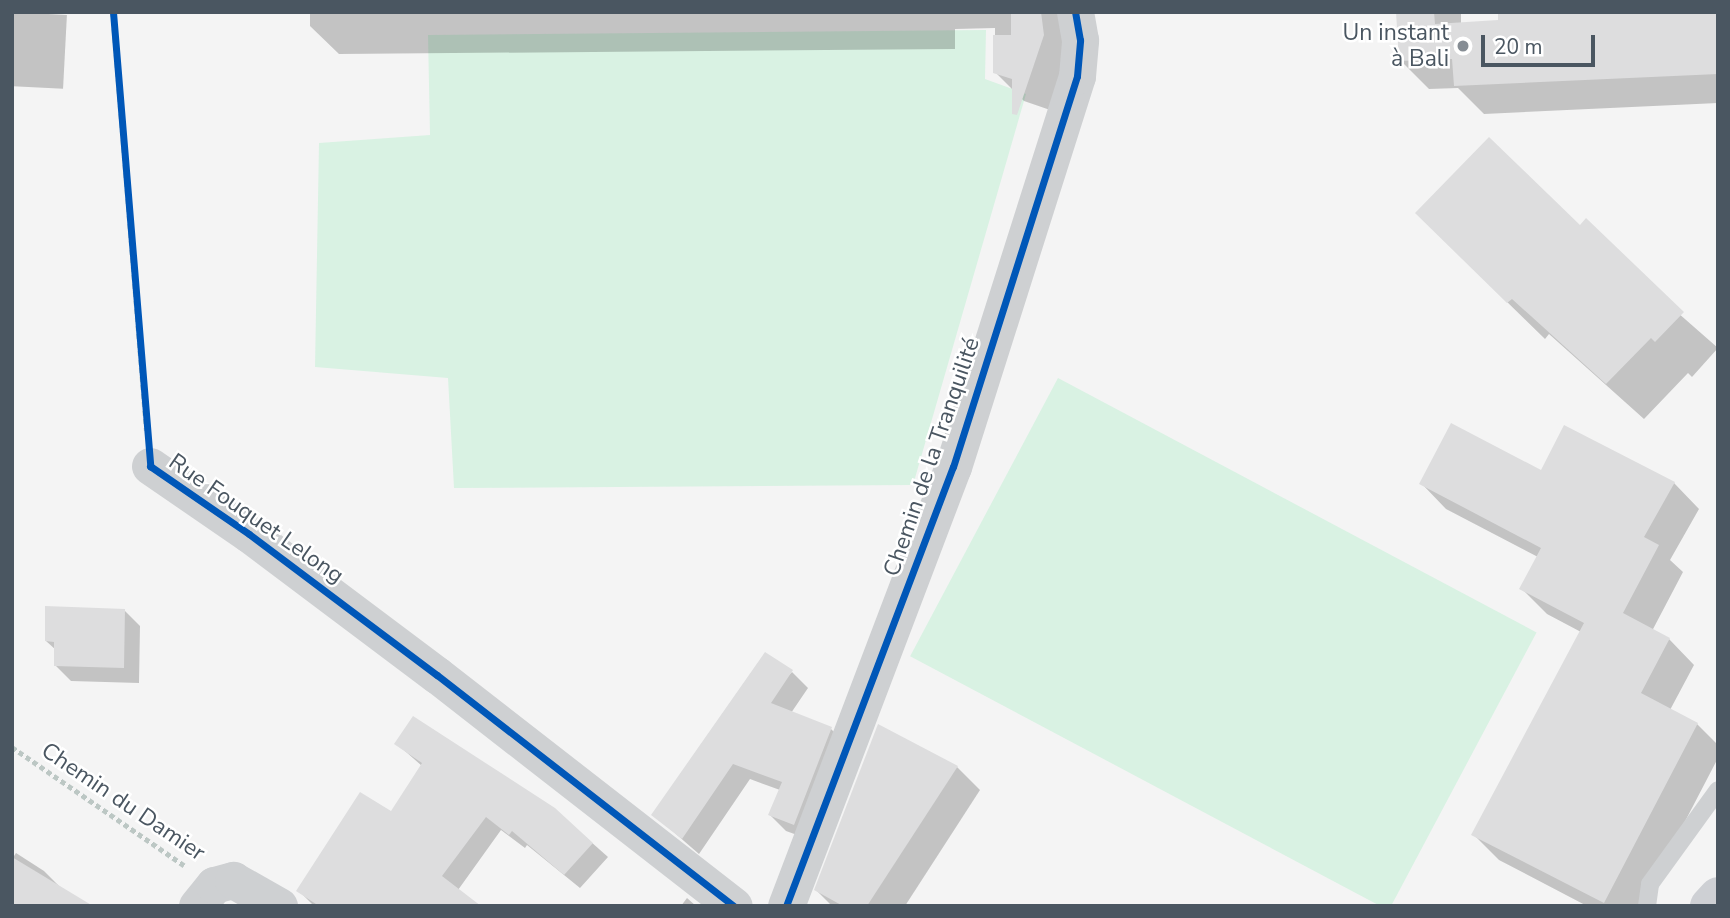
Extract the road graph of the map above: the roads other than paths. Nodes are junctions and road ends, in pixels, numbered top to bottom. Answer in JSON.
{"nodes":[{"id":1,"x":1075,"y":12,"type":"edge"},
{"id":2,"x":150,"y":466,"type":"road end"},
{"id":3,"x":1718,"y":790,"type":"edge"},
{"id":4,"x":206,"y":895,"type":"edge"},
{"id":5,"x":1718,"y":896,"type":"edge"},
{"id":6,"x":279,"y":906,"type":"edge"},
{"id":7,"x":734,"y":906,"type":"edge"},
{"id":8,"x":786,"y":906,"type":"edge"},
{"id":9,"x":1647,"y":906,"type":"edge"},
{"id":10,"x":1709,"y":906,"type":"edge"}],
"edges":[{"from":1,"to":8,"type":"street","name":"Chemin de la Tranquilité"},
{"from":2,"to":7,"type":"street","name":"Rue Fouquet Lelong"},
{"from":3,"to":9,"type":"lane"},
{"from":4,"to":6,"type":"street"},
{"from":5,"to":10,"type":"street"}]}
